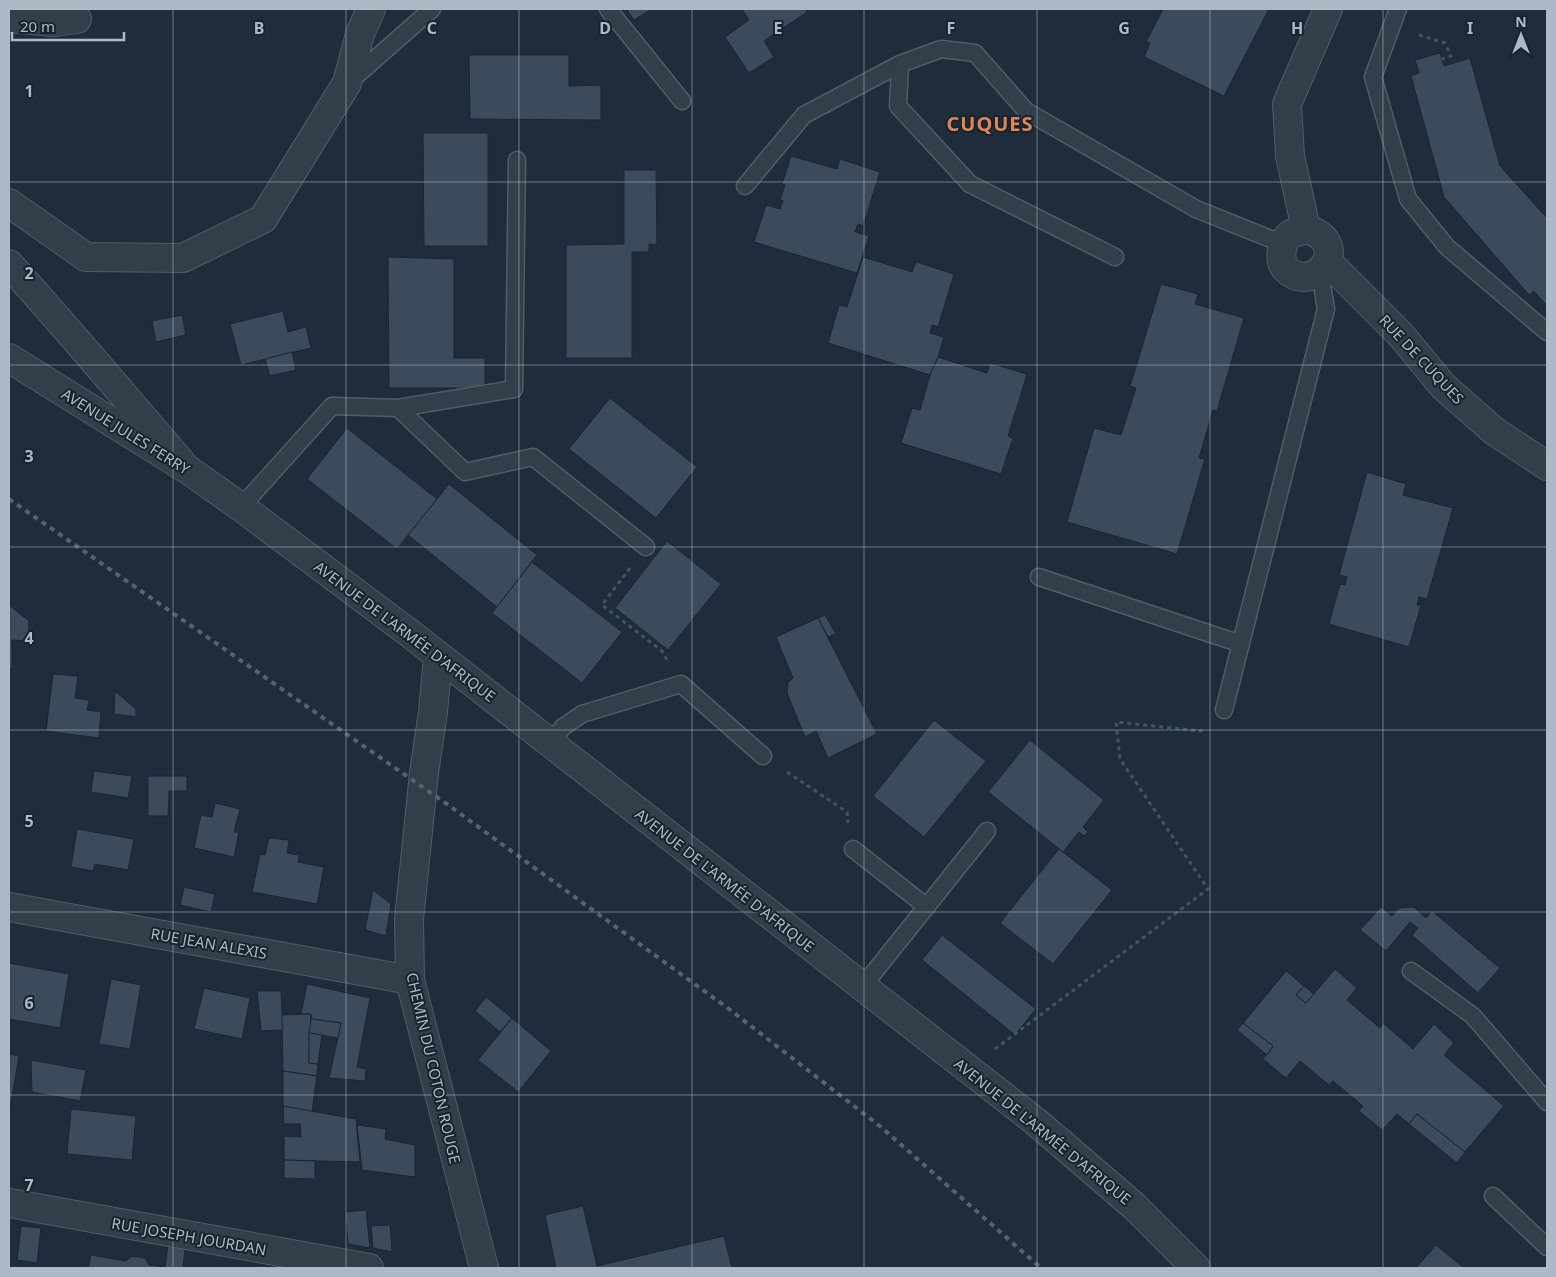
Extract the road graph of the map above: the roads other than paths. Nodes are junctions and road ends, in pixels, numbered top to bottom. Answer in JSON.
{"nodes":[{"id":1,"x":371,"y":9,"type":"edge"},
{"id":2,"x":432,"y":9,"type":"edge"},
{"id":3,"x":608,"y":9,"type":"edge"},
{"id":4,"x":1328,"y":9,"type":"edge"},
{"id":5,"x":1398,"y":9,"type":"edge"},
{"id":6,"x":9,"y":18,"type":"edge"},
{"id":7,"x":77,"y":19,"type":"dead end"},
{"id":8,"x":900,"y":64,"type":"junction"},
{"id":9,"x":347,"y":83,"type":"junction"},
{"id":10,"x":682,"y":102,"type":"dead end"},
{"id":11,"x":517,"y":160,"type":"dead end"},
{"id":12,"x":745,"y":186,"type":"dead end"},
{"id":13,"x":9,"y":203,"type":"edge"},
{"id":14,"x":1306,"y":229,"type":"junction"},
{"id":15,"x":1283,"y":244,"type":"junction"},
{"id":16,"x":1115,"y":257,"type":"dead end"},
{"id":17,"x":9,"y":264,"type":"edge"},
{"id":18,"x":1324,"y":267,"type":"junction"},
{"id":19,"x":1547,"y":332,"type":"edge"},
{"id":20,"x":9,"y":358,"type":"edge"},
{"id":21,"x":398,"y":408,"type":"junction"},
{"id":22,"x":1547,"y":466,"type":"edge"},
{"id":23,"x":187,"y":469,"type":"junction"},
{"id":24,"x":241,"y":507,"type":"junction"},
{"id":25,"x":646,"y":547,"type":"road end"},
{"id":26,"x":1039,"y":577,"type":"dead end"},
{"id":27,"x":1241,"y":644,"type":"junction"},
{"id":28,"x":438,"y":656,"type":"junction"},
{"id":29,"x":1224,"y":710,"type":"dead end"},
{"id":30,"x":550,"y":744,"type":"junction"},
{"id":31,"x":763,"y":756,"type":"road end"},
{"id":32,"x":987,"y":831,"type":"dead end"},
{"id":33,"x":853,"y":849,"type":"road end"},
{"id":34,"x":9,"y":907,"type":"edge"},
{"id":35,"x":927,"y":907,"type":"junction"},
{"id":36,"x":1411,"y":972,"type":"dead end"},
{"id":37,"x":410,"y":980,"type":"junction"},
{"id":38,"x":863,"y":986,"type":"junction"},
{"id":39,"x":1547,"y":1102,"type":"edge"},
{"id":40,"x":1492,"y":1196,"type":"dead end"},
{"id":41,"x":9,"y":1203,"type":"edge"},
{"id":42,"x":1547,"y":1248,"type":"edge"},
{"id":43,"x":369,"y":1268,"type":"edge"},
{"id":44,"x":484,"y":1268,"type":"edge"},
{"id":45,"x":1196,"y":1268,"type":"edge"}],
"edges":[{"from":1,"to":9,"type":"street"},
{"from":2,"to":9,"type":"lane"},
{"from":3,"to":10,"type":"lane"},
{"from":4,"to":14,"type":"street"},
{"from":5,"to":19,"type":"lane"},
{"from":6,"to":7,"type":"street"},
{"from":8,"to":12,"type":"lane"},
{"from":8,"to":15,"type":"lane"},
{"from":8,"to":16,"type":"lane"},
{"from":9,"to":13,"type":"street"},
{"from":11,"to":21,"type":"lane"},
{"from":14,"to":15,"type":"street"},
{"from":14,"to":18,"type":"street"},
{"from":15,"to":18,"type":"street"},
{"from":17,"to":23,"type":"street"},
{"from":18,"to":22,"type":"street","name":"RUE DE CUQUES"},
{"from":18,"to":27,"type":"lane"},
{"from":20,"to":23,"type":"street","name":"AVENUE JULES FERRY"},
{"from":21,"to":24,"type":"lane"},
{"from":21,"to":25,"type":"lane"},
{"from":23,"to":24,"type":"street","name":"AVENUE JULES FERRY"},
{"from":24,"to":28,"type":"street","name":"AVENUE DE L'ARMÉE D'AFRIQUE"},
{"from":26,"to":27,"type":"lane"},
{"from":27,"to":29,"type":"lane"},
{"from":28,"to":30,"type":"street","name":"AVENUE DE L'ARMÉE D'AFRIQUE"},
{"from":28,"to":37,"type":"street","name":"CHEMIN DU COTON ROUGE"},
{"from":30,"to":31,"type":"lane"},
{"from":30,"to":38,"type":"street","name":"AVENUE DE L'ARMÉE D'AFRIQUE"},
{"from":32,"to":35,"type":"lane"},
{"from":33,"to":35,"type":"lane"},
{"from":34,"to":37,"type":"street","name":"RUE JEAN ALEXIS"},
{"from":35,"to":38,"type":"lane"},
{"from":36,"to":39,"type":"lane"},
{"from":37,"to":44,"type":"street","name":"CHEMIN DU COTON ROUGE"},
{"from":38,"to":45,"type":"street","name":"AVENUE DE L'ARMÉE D'AFRIQUE"},
{"from":40,"to":42,"type":"lane"},
{"from":41,"to":43,"type":"street","name":"RUE JOSEPH JOURDAN"}]}
